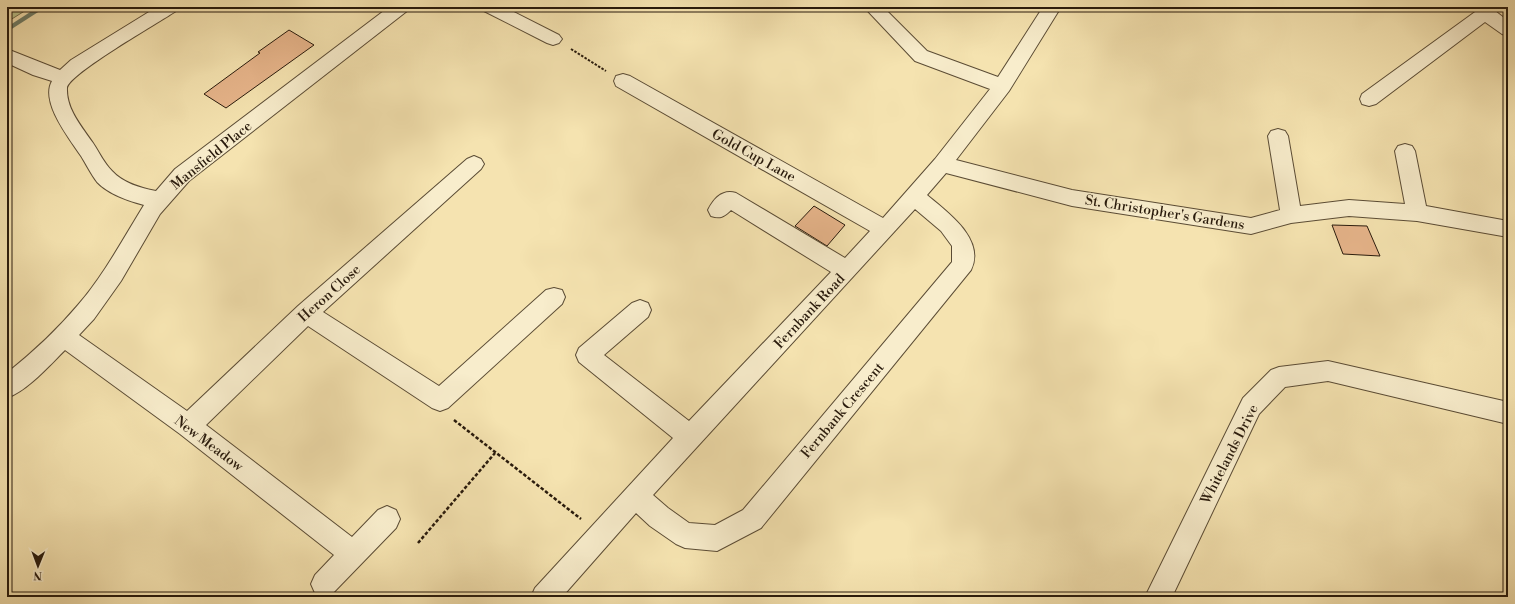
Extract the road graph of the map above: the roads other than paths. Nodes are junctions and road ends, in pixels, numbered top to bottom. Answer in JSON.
{"nodes":[{"id":1,"x":170,"y":7,"type":"edge"},
{"id":2,"x":401,"y":7,"type":"edge"},
{"id":3,"x":490,"y":7,"type":"edge"},
{"id":4,"x":873,"y":7,"type":"edge"},
{"id":5,"x":1052,"y":7,"type":"edge"},
{"id":6,"x":1483,"y":10,"type":"edge"},
{"id":7,"x":1508,"y":30,"type":"edge"},
{"id":8,"x":553,"y":38,"type":"road end"},
{"id":9,"x":7,"y":55,"type":"edge"},
{"id":10,"x":63,"y":78,"type":"junction"},
{"id":11,"x":623,"y":81,"type":"road end"},
{"id":12,"x":1002,"y":86,"type":"junction"},
{"id":13,"x":1369,"y":99,"type":"dead end"},
{"id":14,"x":1278,"y":136,"type":"dead end"},
{"id":15,"x":1405,"y":151,"type":"dead end"},
{"id":16,"x":474,"y":164,"type":"dead end"},
{"id":17,"x":942,"y":164,"type":"junction"},
{"id":18,"x":914,"y":196,"type":"junction"},
{"id":19,"x":158,"y":200,"type":"junction"},
{"id":20,"x":718,"y":210,"type":"dead end"},
{"id":21,"x":1417,"y":213,"type":"junction"},
{"id":22,"x":1291,"y":215,"type":"junction"},
{"id":23,"x":885,"y":229,"type":"junction"},
{"id":24,"x":1508,"y":229,"type":"edge"},
{"id":25,"x":847,"y":270,"type":"junction"},
{"id":26,"x":554,"y":297,"type":"dead end"},
{"id":27,"x":640,"y":310,"type":"dead end"},
{"id":28,"x":306,"y":314,"type":"junction"},
{"id":29,"x":63,"y":336,"type":"junction"},
{"id":30,"x":7,"y":387,"type":"edge"},
{"id":31,"x":1508,"y":412,"type":"edge"},
{"id":32,"x":188,"y":426,"type":"junction"},
{"id":33,"x":691,"y":438,"type":"junction"},
{"id":34,"x":635,"y":496,"type":"junction"},
{"id":35,"x":387,"y":519,"type":"dead end"},
{"id":36,"x":353,"y":554,"type":"junction"},
{"id":37,"x":324,"y":584,"type":"dead end"},
{"id":38,"x":544,"y":597,"type":"edge"},
{"id":39,"x":1158,"y":597,"type":"edge"}],
"edges":[{"from":1,"to":10,"type":"street"},
{"from":2,"to":19,"type":"street","name":"Mansfield Place"},
{"from":3,"to":8,"type":"street"},
{"from":4,"to":12,"type":"street"},
{"from":5,"to":12,"type":"street","name":"Fernbank Road"},
{"from":6,"to":7,"type":"street"},
{"from":6,"to":13,"type":"street"},
{"from":9,"to":10,"type":"street"},
{"from":10,"to":19,"type":"street"},
{"from":11,"to":23,"type":"street","name":"Gold Cup Lane"},
{"from":12,"to":17,"type":"street","name":"Fernbank Road"},
{"from":14,"to":22,"type":"street"},
{"from":15,"to":21,"type":"street"},
{"from":16,"to":28,"type":"street","name":"Heron Close"},
{"from":17,"to":18,"type":"street","name":"Fernbank Road"},
{"from":17,"to":22,"type":"street","name":"St. Christopher's Gardens"},
{"from":18,"to":23,"type":"street","name":"Fernbank Road"},
{"from":18,"to":34,"type":"street","name":"Fernbank Crescent"},
{"from":19,"to":29,"type":"street","name":"Mansfield Place"},
{"from":20,"to":25,"type":"street"},
{"from":21,"to":22,"type":"street","name":"St. Christopher's Gardens"},
{"from":21,"to":24,"type":"street","name":"St. Christopher's Gardens"},
{"from":23,"to":25,"type":"street","name":"Fernbank Road"},
{"from":25,"to":33,"type":"street","name":"Fernbank Road"},
{"from":26,"to":28,"type":"street"},
{"from":27,"to":33,"type":"street"},
{"from":28,"to":32,"type":"street","name":"Heron Close"},
{"from":29,"to":30,"type":"street","name":"Mansfield Place"},
{"from":29,"to":32,"type":"street","name":"New Meadow"},
{"from":31,"to":39,"type":"street","name":"Whitelands Drive"},
{"from":32,"to":36,"type":"street","name":"New Meadow"},
{"from":33,"to":34,"type":"street","name":"Fernbank Road"},
{"from":34,"to":38,"type":"street","name":"Fernbank Road"},
{"from":35,"to":36,"type":"street"},
{"from":36,"to":37,"type":"street"}]}
